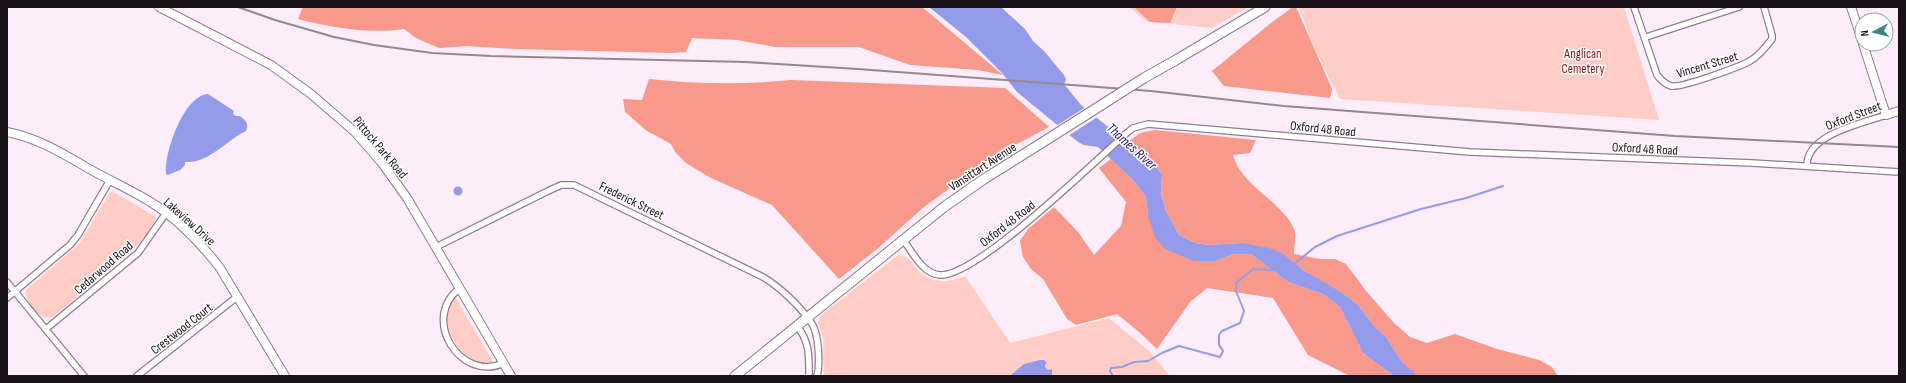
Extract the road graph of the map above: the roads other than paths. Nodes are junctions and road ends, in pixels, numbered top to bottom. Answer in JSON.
{"nodes":[{"id":1,"x":159,"y":7,"type":"edge"},
{"id":2,"x":1265,"y":7,"type":"edge"},
{"id":3,"x":1634,"y":7,"type":"edge"},
{"id":4,"x":1739,"y":7,"type":"edge"},
{"id":5,"x":1764,"y":7,"type":"edge"},
{"id":6,"x":1646,"y":38,"type":"junction"},
{"id":7,"x":1866,"y":52,"type":"edge"},
{"id":8,"x":1899,"y":111,"type":"edge"},
{"id":9,"x":1886,"y":115,"type":"junction"},
{"id":10,"x":7,"y":132,"type":"edge"},
{"id":11,"x":1807,"y":166,"type":"junction"},
{"id":12,"x":1899,"y":172,"type":"edge"},
{"id":13,"x":110,"y":180,"type":"junction"},
{"id":14,"x":166,"y":213,"type":"junction"},
{"id":15,"x":904,"y":241,"type":"junction"},
{"id":16,"x":436,"y":248,"type":"junction"},
{"id":17,"x":7,"y":282,"type":"edge"},
{"id":18,"x":460,"y":288,"type":"junction"},
{"id":19,"x":14,"y":292,"type":"junction"},
{"id":20,"x":238,"y":296,"type":"junction"},
{"id":21,"x":7,"y":298,"type":"edge"},
{"id":22,"x":807,"y":318,"type":"junction"},
{"id":23,"x":797,"y":326,"type":"junction"},
{"id":24,"x":46,"y":329,"type":"junction"},
{"id":25,"x":504,"y":364,"type":"junction"},
{"id":26,"x":84,"y":376,"type":"edge"},
{"id":27,"x":137,"y":376,"type":"edge"},
{"id":28,"x":286,"y":376,"type":"edge"},
{"id":29,"x":511,"y":376,"type":"edge"},
{"id":30,"x":735,"y":376,"type":"edge"},
{"id":31,"x":809,"y":376,"type":"edge"},
{"id":32,"x":817,"y":376,"type":"edge"}],
"edges":[{"from":1,"to":16,"type":"main road","name":"Pittock Park Road"},
{"from":2,"to":15,"type":"main road","name":"Vansittart Avenue","bridge":true},
{"from":3,"to":6,"type":"street","name":"Vincent Street"},
{"from":4,"to":6,"type":"street"},
{"from":5,"to":6,"type":"street","name":"Vincent Street"},
{"from":7,"to":9,"type":"main road"},
{"from":8,"to":9,"type":"main road","name":"Oxford Street"},
{"from":9,"to":11,"type":"street","name":"Oxford Street"},
{"from":10,"to":13,"type":"main road","name":"Lakeview Drive"},
{"from":11,"to":12,"type":"street","name":"Oxford 48 Road"},
{"from":11,"to":15,"type":"street","name":"Oxford 48 Road"},
{"from":13,"to":14,"type":"main road","name":"Lakeview Drive"},
{"from":13,"to":19,"type":"street"},
{"from":14,"to":20,"type":"main road","name":"Lakeview Drive"},
{"from":14,"to":24,"type":"street","name":"Cedarwood Road"},
{"from":15,"to":22,"type":"main road","name":"Vansittart Avenue"},
{"from":16,"to":18,"type":"main road","name":"Pittock Park Road"},
{"from":16,"to":22,"type":"street","name":"Frederick Street"},
{"from":17,"to":19,"type":"street"},
{"from":18,"to":25,"type":"main road","name":"Pittock Park Road"},
{"from":18,"to":25,"type":"street"},
{"from":19,"to":21,"type":"street"},
{"from":19,"to":24,"type":"street"},
{"from":20,"to":27,"type":"street","name":"Crestwood Court"},
{"from":20,"to":28,"type":"main road","name":"Lakeview Drive"},
{"from":22,"to":23,"type":"main road","name":"Vansittart Avenue"},
{"from":22,"to":32,"type":"street","name":"Frederick Street"},
{"from":23,"to":30,"type":"main road","name":"Vansittart Avenue"},
{"from":23,"to":31,"type":"street"},
{"from":24,"to":26,"type":"street"},
{"from":25,"to":29,"type":"main road","name":"Pittock Park Road"}]}
